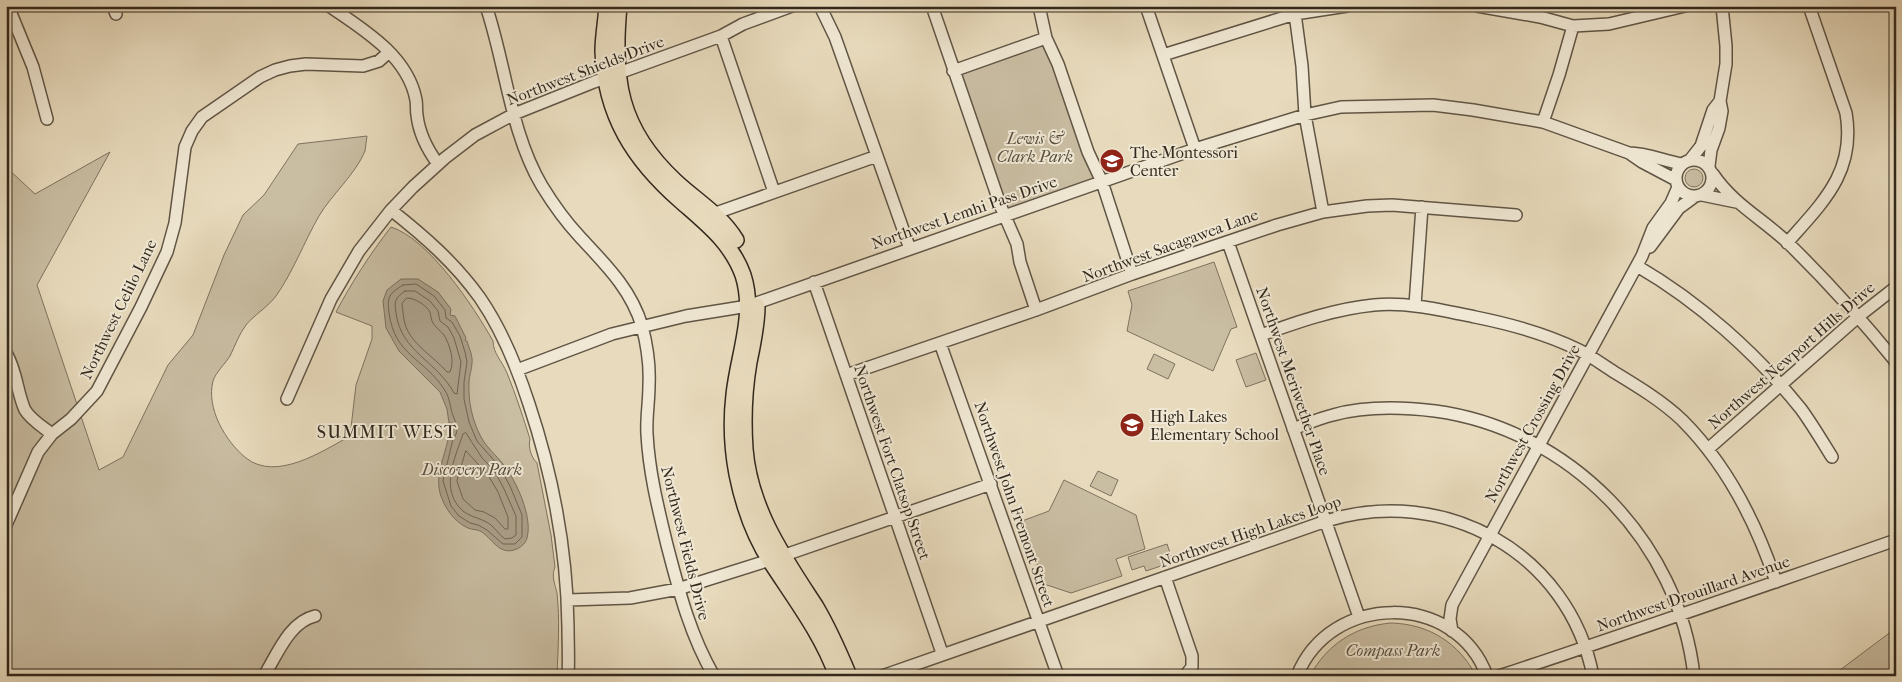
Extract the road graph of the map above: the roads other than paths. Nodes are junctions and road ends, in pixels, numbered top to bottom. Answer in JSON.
{"nodes":[{"id":1,"x":8,"y":6,"type":"edge"},
{"id":2,"x":329,"y":6,"type":"edge"},
{"id":3,"x":486,"y":6,"type":"edge"},
{"id":4,"x":607,"y":6,"type":"edge"},
{"id":5,"x":619,"y":6,"type":"edge"},
{"id":6,"x":792,"y":6,"type":"edge"},
{"id":7,"x":820,"y":6,"type":"edge"},
{"id":8,"x":932,"y":6,"type":"edge"},
{"id":9,"x":1039,"y":6,"type":"edge"},
{"id":10,"x":1146,"y":6,"type":"edge"},
{"id":11,"x":1347,"y":6,"type":"edge"},
{"id":12,"x":1477,"y":6,"type":"edge"},
{"id":13,"x":1685,"y":6,"type":"edge"},
{"id":14,"x":1722,"y":6,"type":"edge"},
{"id":15,"x":1809,"y":6,"type":"edge"},
{"id":16,"x":1295,"y":10,"type":"edge"},
{"id":17,"x":1573,"y":26,"type":"junction"},
{"id":18,"x":721,"y":36,"type":"junction"},
{"id":19,"x":1046,"y":38,"type":"junction"},
{"id":20,"x":389,"y":52,"type":"junction"},
{"id":21,"x":1163,"y":55,"type":"junction"},
{"id":22,"x":954,"y":71,"type":"junction"},
{"id":23,"x":611,"y":75,"type":"junction"},
{"id":24,"x":1720,"y":101,"type":"junction"},
{"id":25,"x":514,"y":114,"type":"junction"},
{"id":26,"x":1305,"y":115,"type":"junction"},
{"id":27,"x":47,"y":119,"type":"dead end"},
{"id":28,"x":1543,"y":122,"type":"junction"},
{"id":29,"x":1195,"y":150,"type":"junction"},
{"id":30,"x":1629,"y":152,"type":"junction"},
{"id":31,"x":877,"y":156,"type":"junction"},
{"id":32,"x":1686,"y":162,"type":"junction"},
{"id":33,"x":438,"y":164,"type":"junction"},
{"id":34,"x":1711,"y":170,"type":"junction"},
{"id":35,"x":1102,"y":182,"type":"junction"},
{"id":36,"x":1677,"y":183,"type":"junction"},
{"id":37,"x":774,"y":192,"type":"junction"},
{"id":38,"x":1698,"y":196,"type":"junction"},
{"id":39,"x":1736,"y":202,"type":"junction"},
{"id":40,"x":1422,"y":207,"type":"junction"},
{"id":41,"x":391,"y":210,"type":"junction"},
{"id":42,"x":1323,"y":212,"type":"junction"},
{"id":43,"x":713,"y":214,"type":"junction"},
{"id":44,"x":1004,"y":215,"type":"junction"},
{"id":45,"x":1516,"y":215,"type":"dead end"},
{"id":46,"x":1228,"y":242,"type":"junction"},
{"id":47,"x":1787,"y":243,"type":"junction"},
{"id":48,"x":910,"y":249,"type":"junction"},
{"id":49,"x":1640,"y":261,"type":"junction"},
{"id":50,"x":1132,"y":274,"type":"junction"},
{"id":51,"x":814,"y":282,"type":"junction"},
{"id":52,"x":1896,"y":287,"type":"edge"},
{"id":53,"x":753,"y":304,"type":"junction"},
{"id":54,"x":1415,"y":305,"type":"junction"},
{"id":55,"x":1036,"y":310,"type":"junction"},
{"id":56,"x":1859,"y":316,"type":"junction"},
{"id":57,"x":642,"y":326,"type":"junction"},
{"id":58,"x":1261,"y":335,"type":"junction"},
{"id":59,"x":940,"y":343,"type":"junction"},
{"id":60,"x":6,"y":353,"type":"edge"},
{"id":61,"x":1588,"y":355,"type":"junction"},
{"id":62,"x":1896,"y":362,"type":"edge"},
{"id":63,"x":518,"y":370,"type":"junction"},
{"id":64,"x":846,"y":374,"type":"junction"},
{"id":65,"x":1781,"y":386,"type":"junction"},
{"id":66,"x":287,"y":399,"type":"dead end"},
{"id":67,"x":1294,"y":429,"type":"junction"},
{"id":68,"x":52,"y":434,"type":"junction"},
{"id":69,"x":1539,"y":446,"type":"junction"},
{"id":70,"x":1708,"y":449,"type":"junction"},
{"id":71,"x":1832,"y":457,"type":"dead end"},
{"id":72,"x":991,"y":484,"type":"junction"},
{"id":73,"x":895,"y":518,"type":"junction"},
{"id":74,"x":1326,"y":521,"type":"junction"},
{"id":75,"x":6,"y":525,"type":"edge"},
{"id":76,"x":1490,"y":534,"type":"junction"},
{"id":77,"x":1896,"y":540,"type":"edge"},
{"id":78,"x":776,"y":558,"type":"junction"},
{"id":79,"x":1166,"y":577,"type":"junction"},
{"id":80,"x":1776,"y":582,"type":"junction"},
{"id":81,"x":678,"y":590,"type":"junction"},
{"id":82,"x":568,"y":600,"type":"junction"},
{"id":83,"x":1452,"y":605,"type":"junction"},
{"id":84,"x":1681,"y":614,"type":"junction"},
{"id":85,"x":315,"y":616,"type":"dead end"},
{"id":86,"x":1359,"y":617,"type":"junction"},
{"id":87,"x":1430,"y":619,"type":"junction"},
{"id":88,"x":1038,"y":620,"type":"junction"},
{"id":89,"x":1452,"y":631,"type":"junction"},
{"id":90,"x":1585,"y":648,"type":"junction"},
{"id":91,"x":942,"y":653,"type":"junction"},
{"id":92,"x":264,"y":676,"type":"edge"},
{"id":93,"x":568,"y":676,"type":"edge"},
{"id":94,"x":714,"y":676,"type":"edge"},
{"id":95,"x":837,"y":676,"type":"edge"},
{"id":96,"x":849,"y":676,"type":"edge"},
{"id":97,"x":882,"y":676,"type":"edge"},
{"id":98,"x":1058,"y":676,"type":"edge"},
{"id":99,"x":1186,"y":676,"type":"edge"},
{"id":100,"x":1297,"y":676,"type":"edge"},
{"id":101,"x":1487,"y":676,"type":"edge"},
{"id":102,"x":1499,"y":676,"type":"edge"},
{"id":103,"x":1593,"y":676,"type":"edge"},
{"id":104,"x":1694,"y":676,"type":"edge"}],
"edges":[{"from":1,"to":27,"type":"street"},
{"from":2,"to":20,"type":"street"},
{"from":3,"to":25,"type":"street","name":"Northwest Fields Drive"},
{"from":4,"to":23,"type":"main road"},
{"from":5,"to":23,"type":"main road"},
{"from":6,"to":18,"type":"street","name":"Northwest Shields Drive"},
{"from":7,"to":31,"type":"street"},
{"from":8,"to":22,"type":"street"},
{"from":9,"to":19,"type":"street"},
{"from":10,"to":21,"type":"street"},
{"from":11,"to":16,"type":"street"},
{"from":12,"to":17,"type":"street"},
{"from":13,"to":17,"type":"street"},
{"from":14,"to":24,"type":"street"},
{"from":15,"to":47,"type":"street"},
{"from":16,"to":21,"type":"street"},
{"from":16,"to":26,"type":"street"},
{"from":17,"to":28,"type":"street"},
{"from":18,"to":23,"type":"street","name":"Northwest Shields Drive"},
{"from":18,"to":37,"type":"street"},
{"from":19,"to":22,"type":"street"},
{"from":19,"to":35,"type":"street"},
{"from":20,"to":33,"type":"street"},
{"from":20,"to":68,"type":"street","name":"Northwest Celilo Lane"},
{"from":21,"to":29,"type":"street"},
{"from":22,"to":44,"type":"street"},
{"from":23,"to":25,"type":"street","name":"Northwest Shields Drive"},
{"from":23,"to":43,"type":"main road"},
{"from":23,"to":53,"type":"main road"},
{"from":24,"to":32,"type":"street"},
{"from":24,"to":34,"type":"street"},
{"from":25,"to":33,"type":"street","name":"Northwest Shields Drive"},
{"from":25,"to":57,"type":"street","name":"Northwest Fields Drive"},
{"from":26,"to":28,"type":"street","name":"Northwest Lemhi Pass Drive"},
{"from":26,"to":29,"type":"street","name":"Northwest Lemhi Pass Drive"},
{"from":26,"to":42,"type":"street"},
{"from":28,"to":30,"type":"street","name":"Northwest Lemhi Pass Drive"},
{"from":29,"to":35,"type":"street","name":"Northwest Lemhi Pass Drive"},
{"from":30,"to":32,"type":"street","name":"Northwest Lemhi Pass Drive"},
{"from":30,"to":36,"type":"street","name":"Northwest Lemhi Pass Drive"},
{"from":31,"to":37,"type":"street"},
{"from":31,"to":48,"type":"street"},
{"from":32,"to":34,"type":"street"},
{"from":32,"to":36,"type":"street"},
{"from":33,"to":41,"type":"street","name":"Northwest Shields Drive"},
{"from":34,"to":38,"type":"street"},
{"from":34,"to":39,"type":"street"},
{"from":35,"to":44,"type":"street","name":"Northwest Lemhi Pass Drive"},
{"from":35,"to":50,"type":"street"},
{"from":36,"to":38,"type":"street"},
{"from":36,"to":49,"type":"street","name":"Northwest Crossing Drive"},
{"from":37,"to":43,"type":"street"},
{"from":38,"to":39,"type":"street"},
{"from":38,"to":49,"type":"street","name":"Northwest Crossing Drive"},
{"from":39,"to":47,"type":"street"},
{"from":40,"to":42,"type":"street","name":"Northwest Sacagawea Lane"},
{"from":40,"to":45,"type":"street","name":"Northwest Sacagawea Lane"},
{"from":40,"to":54,"type":"street"},
{"from":41,"to":63,"type":"street"},
{"from":41,"to":66,"type":"street","name":"Northwest Shields Drive"},
{"from":42,"to":46,"type":"street","name":"Northwest Sacagawea Lane"},
{"from":43,"to":53,"type":"main road"},
{"from":44,"to":48,"type":"street","name":"Northwest Lemhi Pass Drive"},
{"from":44,"to":55,"type":"street"},
{"from":46,"to":50,"type":"street","name":"Northwest Sacagawea Lane"},
{"from":46,"to":58,"type":"street","name":"Northwest Meriwether Place"},
{"from":47,"to":56,"type":"street"},
{"from":48,"to":51,"type":"street","name":"Northwest Lemhi Pass Drive"},
{"from":49,"to":61,"type":"street","name":"Northwest Crossing Drive"},
{"from":49,"to":65,"type":"street"},
{"from":50,"to":55,"type":"street","name":"Northwest Sacagawea Lane"},
{"from":51,"to":53,"type":"street","name":"Northwest Lemhi Pass Drive"},
{"from":51,"to":64,"type":"street","name":"Northwest Fort Clatsop Street"},
{"from":52,"to":56,"type":"street","name":"Northwest Newport Hills Drive"},
{"from":53,"to":57,"type":"street","name":"Northwest Lemhi Pass Drive"},
{"from":53,"to":78,"type":"main road"},
{"from":54,"to":58,"type":"street"},
{"from":54,"to":61,"type":"street"},
{"from":55,"to":59,"type":"street","name":"Northwest Sacagawea Lane"},
{"from":56,"to":62,"type":"street"},
{"from":56,"to":65,"type":"street","name":"Northwest Newport Hills Drive"},
{"from":57,"to":63,"type":"street","name":"Northwest Lemhi Pass Drive"},
{"from":57,"to":81,"type":"street","name":"Northwest Fields Drive"},
{"from":58,"to":67,"type":"street","name":"Northwest Meriwether Place"},
{"from":59,"to":64,"type":"street","name":"Northwest Sacagawea Lane"},
{"from":59,"to":72,"type":"street","name":"Northwest John Fremont Street"},
{"from":60,"to":68,"type":"street"},
{"from":61,"to":69,"type":"street","name":"Northwest Crossing Drive"},
{"from":61,"to":70,"type":"street"},
{"from":63,"to":82,"type":"street"},
{"from":64,"to":73,"type":"street","name":"Northwest Fort Clatsop Street"},
{"from":65,"to":70,"type":"street","name":"Northwest Newport Hills Drive"},
{"from":65,"to":71,"type":"street"},
{"from":67,"to":69,"type":"street"},
{"from":67,"to":74,"type":"street","name":"Northwest Meriwether Place"},
{"from":68,"to":75,"type":"street","name":"Northwest Celilo Lane"},
{"from":69,"to":76,"type":"street","name":"Northwest Crossing Drive"},
{"from":69,"to":84,"type":"street"},
{"from":70,"to":80,"type":"street"},
{"from":72,"to":73,"type":"street"},
{"from":72,"to":88,"type":"street","name":"Northwest John Fremont Street"},
{"from":73,"to":78,"type":"street"},
{"from":73,"to":91,"type":"street","name":"Northwest Fort Clatsop Street"},
{"from":74,"to":76,"type":"street","name":"Northwest High Lakes Loop"},
{"from":74,"to":79,"type":"street","name":"Northwest High Lakes Loop"},
{"from":74,"to":86,"type":"street","name":"Northwest Meriwether Place"},
{"from":76,"to":83,"type":"street","name":"Northwest Crossing Drive"},
{"from":76,"to":90,"type":"street","name":"Northwest High Lakes Loop"},
{"from":77,"to":80,"type":"street","name":"Northwest Drouillard Avenue"},
{"from":78,"to":81,"type":"street"},
{"from":78,"to":95,"type":"main road"},
{"from":78,"to":96,"type":"main road"},
{"from":79,"to":88,"type":"street","name":"Northwest High Lakes Loop"},
{"from":79,"to":99,"type":"street"},
{"from":80,"to":84,"type":"street","name":"Northwest Drouillard Avenue"},
{"from":81,"to":82,"type":"street"},
{"from":81,"to":94,"type":"street","name":"Northwest Fields Drive"},
{"from":82,"to":93,"type":"street"},
{"from":83,"to":87,"type":"street","name":"Northwest Crossing Drive"},
{"from":83,"to":89,"type":"street","name":"Northwest Crossing Drive"},
{"from":84,"to":90,"type":"street","name":"Northwest Drouillard Avenue"},
{"from":84,"to":104,"type":"street"},
{"from":85,"to":92,"type":"street"},
{"from":86,"to":87,"type":"street"},
{"from":86,"to":100,"type":"street"},
{"from":87,"to":89,"type":"street"},
{"from":88,"to":91,"type":"street","name":"Northwest High Lakes Loop"},
{"from":88,"to":98,"type":"street","name":"Northwest John Fremont Street"},
{"from":89,"to":101,"type":"street"},
{"from":90,"to":102,"type":"street","name":"Northwest Drouillard Avenue"},
{"from":90,"to":103,"type":"street","name":"Northwest High Lakes Loop"},
{"from":91,"to":97,"type":"street","name":"Northwest High Lakes Loop"}]}
